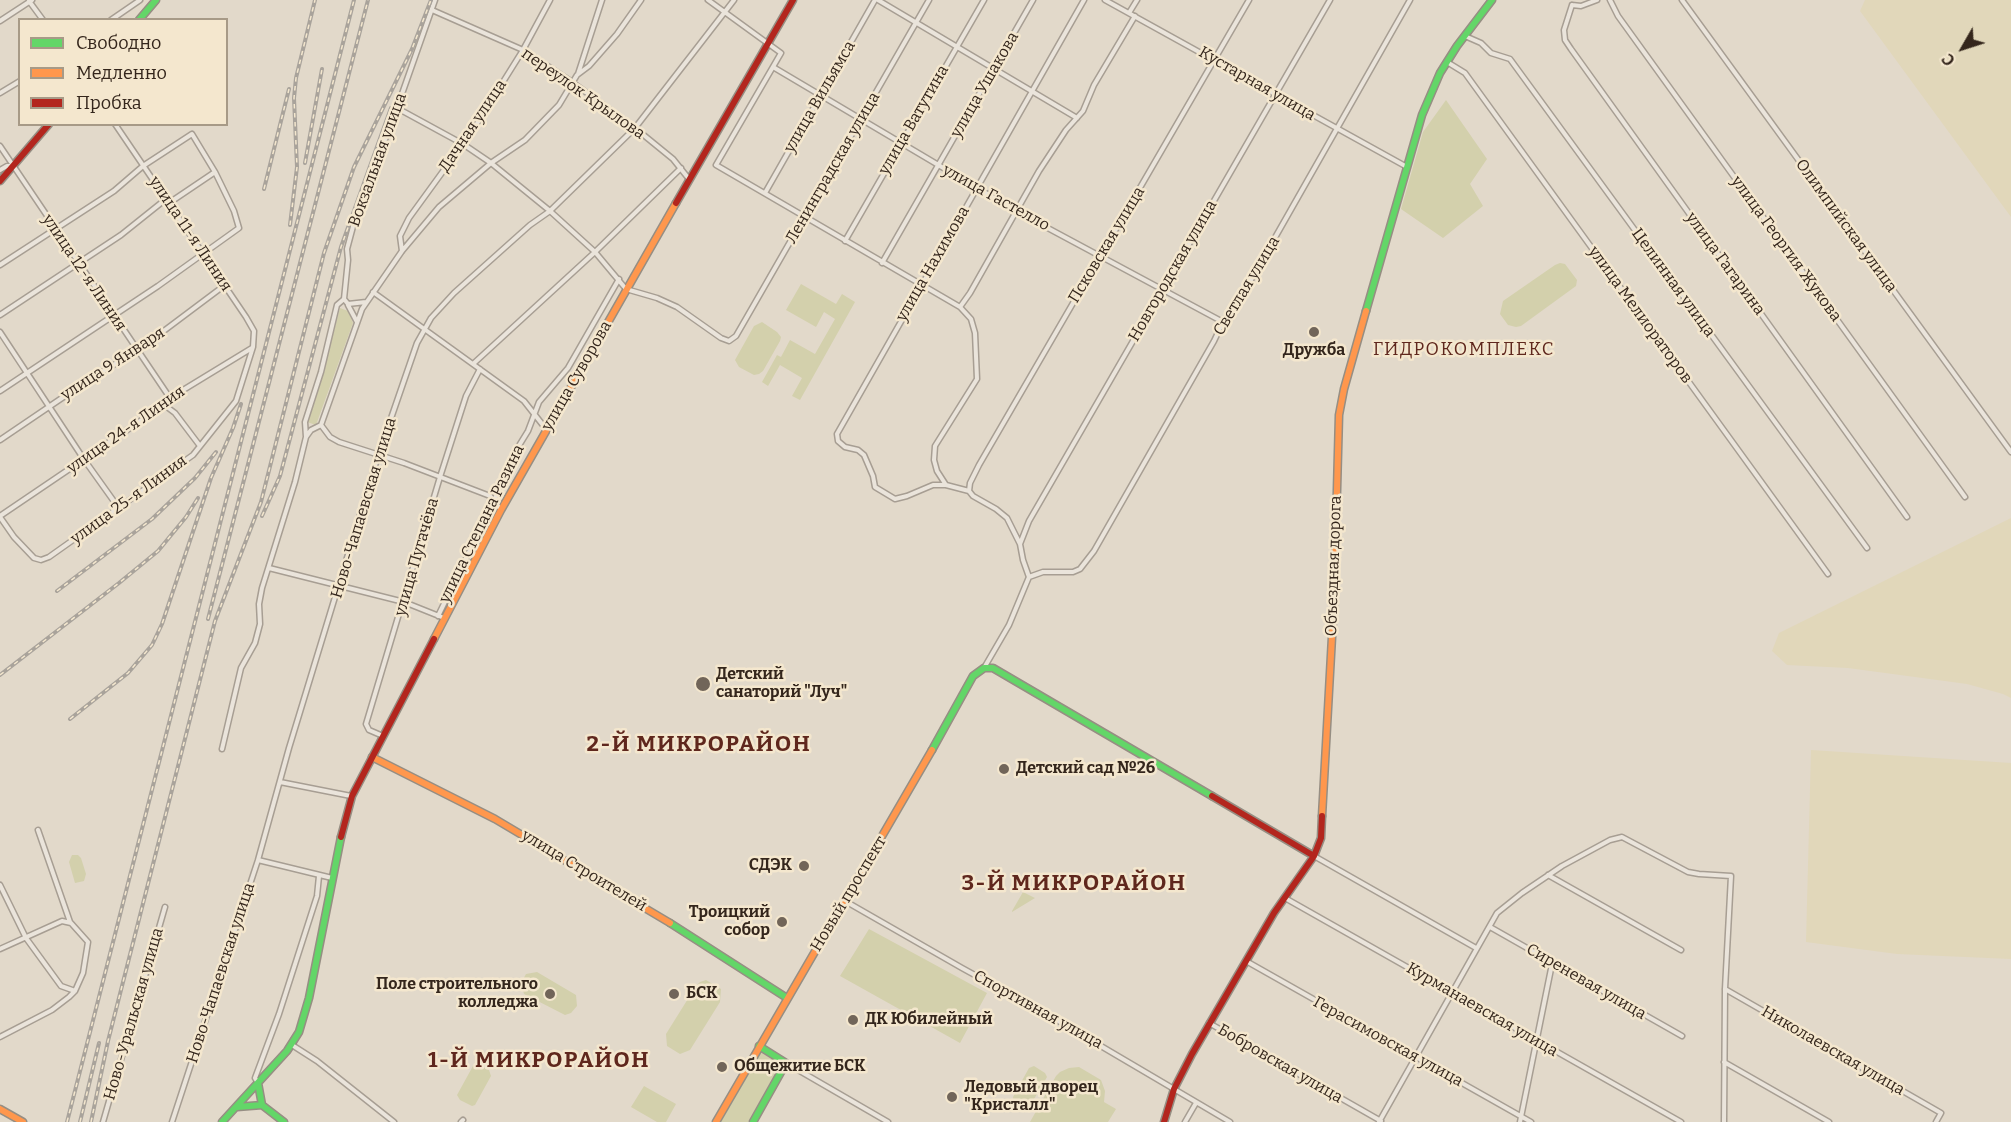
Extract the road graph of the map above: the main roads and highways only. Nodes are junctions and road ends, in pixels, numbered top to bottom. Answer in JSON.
{"nodes":[{"id":1,"x":156,"y":0,"type":"edge"},
{"id":2,"x":793,"y":0,"type":"edge"},
{"id":3,"x":1492,"y":0,"type":"edge"},
{"id":4,"x":141,"y":18,"type":"edge"},
{"id":5,"x":47,"y":126,"type":"edge"},
{"id":6,"x":0,"y":181,"type":"edge"},
{"id":7,"x":372,"y":757,"type":"junction"},
{"id":8,"x":1314,"y":856,"type":"junction"},
{"id":9,"x":787,"y":998,"type":"junction"},
{"id":10,"x":759,"y":1046,"type":"junction"},
{"id":11,"x":258,"y":1083,"type":"junction"},
{"id":12,"x":262,"y":1105,"type":"junction"},
{"id":13,"x":237,"y":1107,"type":"junction"},
{"id":14,"x":0,"y":1109,"type":"edge"},
{"id":15,"x":23,"y":1122,"type":"edge"},
{"id":16,"x":222,"y":1122,"type":"edge"},
{"id":17,"x":284,"y":1122,"type":"edge"},
{"id":18,"x":716,"y":1122,"type":"edge"},
{"id":19,"x":753,"y":1122,"type":"edge"},
{"id":20,"x":1164,"y":1122,"type":"edge"}],
"edges":[{"from":1,"to":4,"type":"main road"},
{"from":2,"to":7,"type":"main road","name":"улица Суворова"},
{"from":3,"to":8,"type":"main road","name":"Объездная дорога"},
{"from":5,"to":6,"type":"main road"},
{"from":7,"to":9,"type":"main road","name":"улица Строителей"},
{"from":7,"to":11,"type":"main road","name":"улица Суворова"},
{"from":8,"to":9,"type":"main road","name":"Новый проспект"},
{"from":8,"to":20,"type":"main road","name":"Объездная дорога"},
{"from":9,"to":10,"type":"main road","name":"Новый проспект"},
{"from":10,"to":18,"type":"main road","name":"Новый проспект"},
{"from":10,"to":19,"type":"main road"},
{"from":11,"to":12,"type":"main road"},
{"from":11,"to":13,"type":"main road","name":"улица Суворова"},
{"from":12,"to":13,"type":"main road"},
{"from":12,"to":17,"type":"main road"},
{"from":13,"to":16,"type":"main road","name":"улица Суворова"},
{"from":14,"to":15,"type":"main road"}]}
